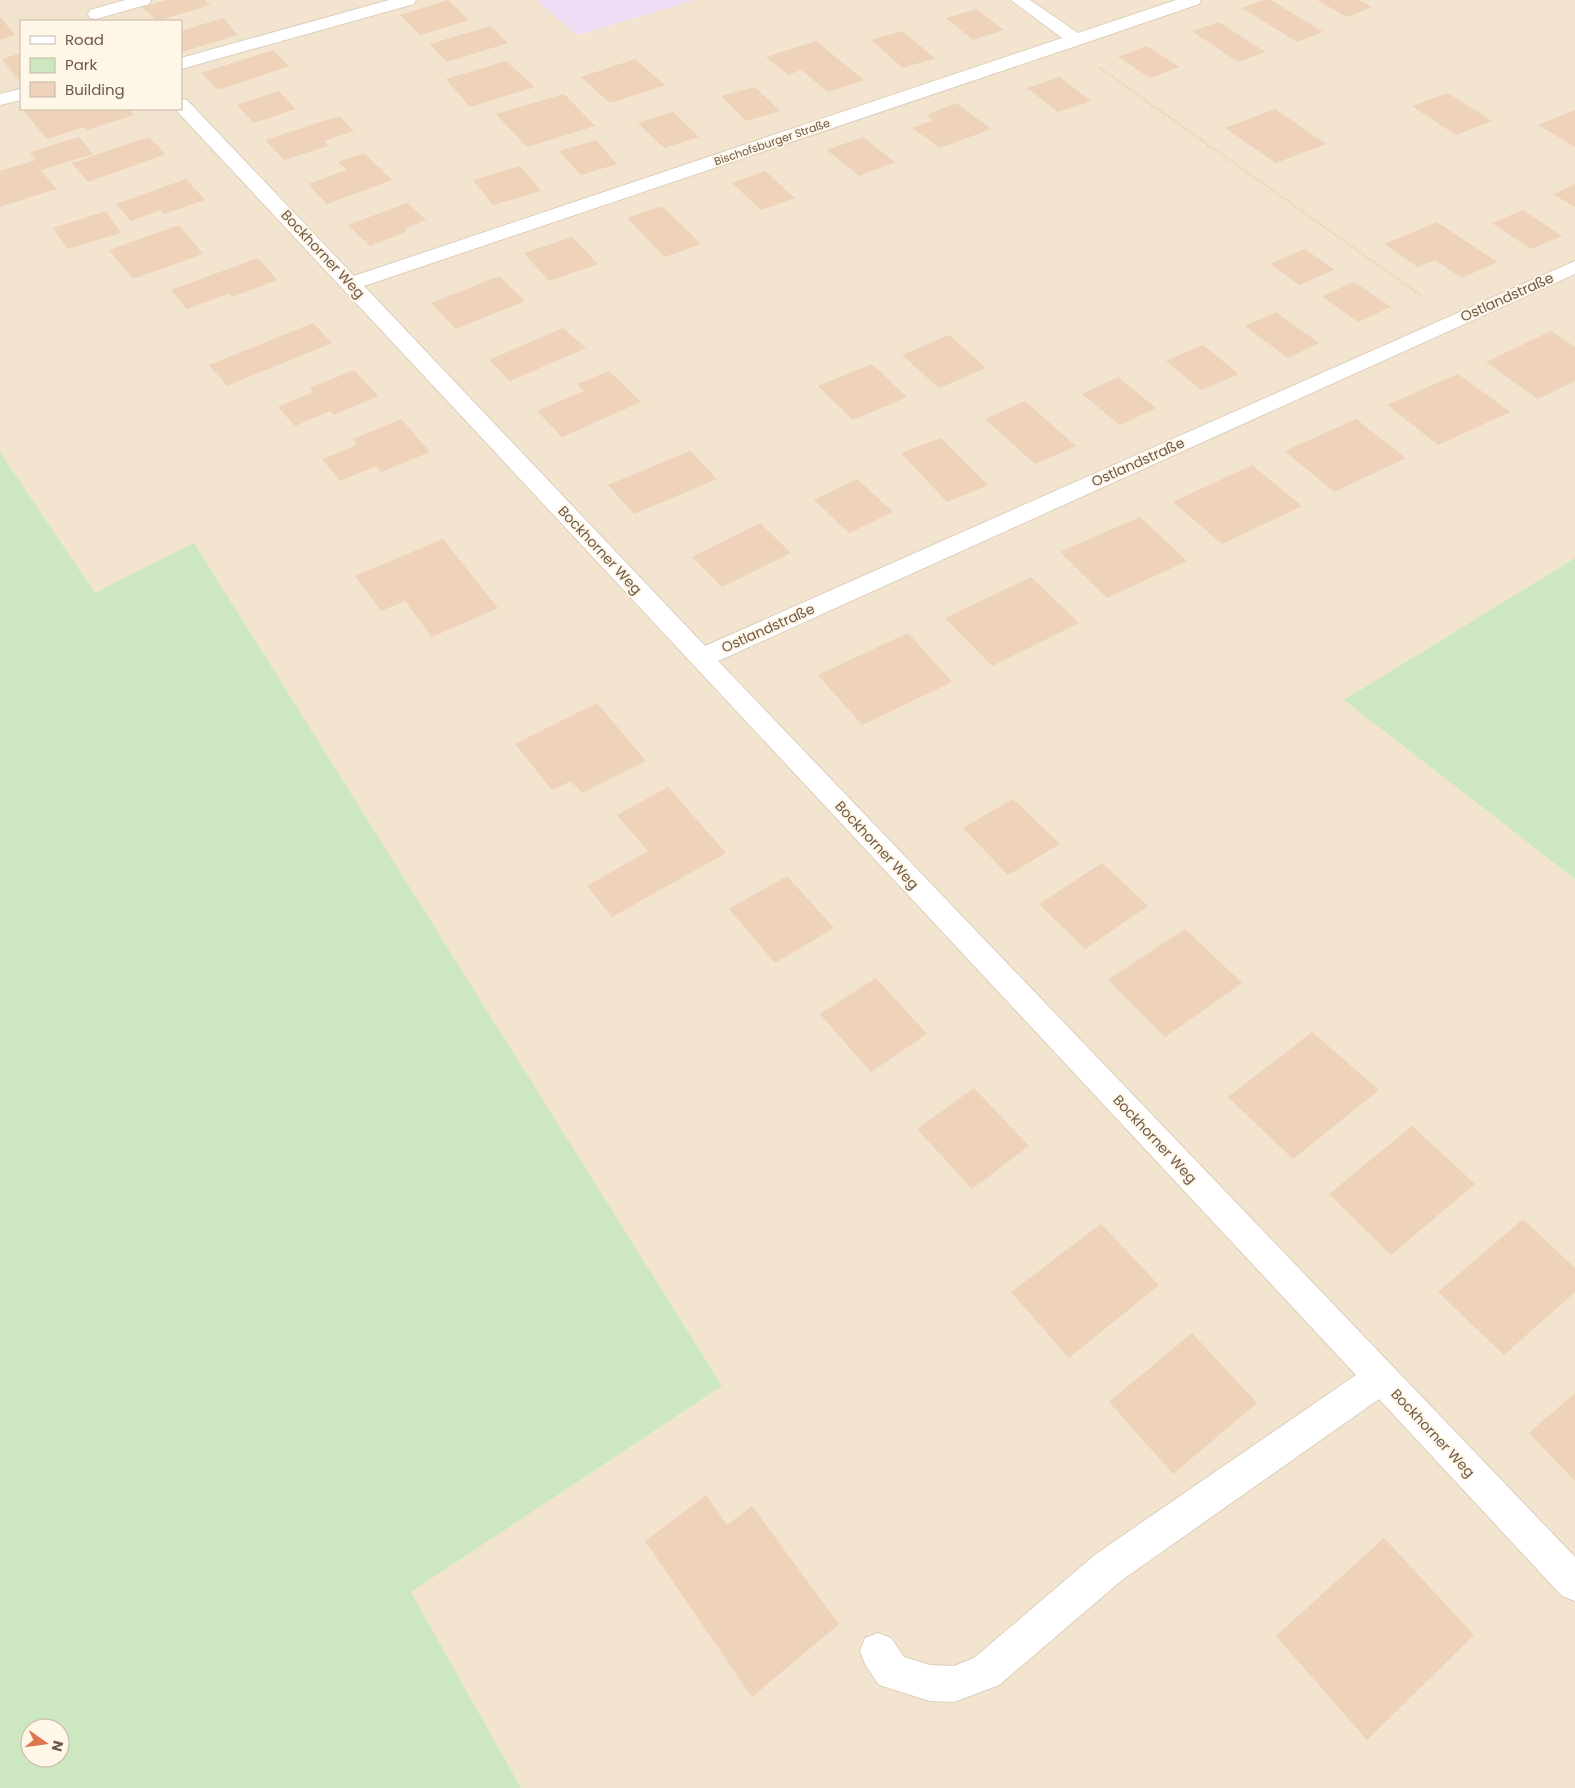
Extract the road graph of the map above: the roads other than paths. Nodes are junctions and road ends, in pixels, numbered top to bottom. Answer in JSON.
{"nodes":[{"id":1,"x":82,"y":0,"type":"edge"},
{"id":2,"x":143,"y":0,"type":"edge"},
{"id":3,"x":408,"y":0,"type":"edge"},
{"id":4,"x":1019,"y":0,"type":"edge"},
{"id":5,"x":1193,"y":0,"type":"edge"},
{"id":6,"x":99,"y":18,"type":"edge"},
{"id":7,"x":1070,"y":41,"type":"junction"},
{"id":8,"x":182,"y":64,"type":"edge"},
{"id":9,"x":20,"y":94,"type":"edge"},
{"id":10,"x":0,"y":100,"type":"edge"},
{"id":11,"x":182,"y":105,"type":"edge"},
{"id":12,"x":1575,"y":267,"type":"edge"},
{"id":13,"x":351,"y":284,"type":"junction"},
{"id":14,"x":700,"y":658,"type":"junction"},
{"id":15,"x":1381,"y":1378,"type":"junction"},
{"id":16,"x":1575,"y":1583,"type":"edge"},
{"id":17,"x":878,"y":1651,"type":"dead end"}],
"edges":[{"from":1,"to":6,"type":"street"},
{"from":2,"to":6,"type":"street"},
{"from":3,"to":8,"type":"street"},
{"from":4,"to":7,"type":"street"},
{"from":5,"to":7,"type":"street","name":"Bischofsburger Straße"},
{"from":7,"to":13,"type":"street","name":"Bischofsburger Straße"},
{"from":9,"to":10,"type":"street"},
{"from":11,"to":13,"type":"street","name":"Bockhorner Weg"},
{"from":12,"to":14,"type":"street","name":"Ostlandstraße"},
{"from":13,"to":14,"type":"street","name":"Bockhorner Weg"},
{"from":14,"to":15,"type":"street","name":"Bockhorner Weg"},
{"from":15,"to":16,"type":"street","name":"Bockhorner Weg"},
{"from":15,"to":17,"type":"street"}]}
